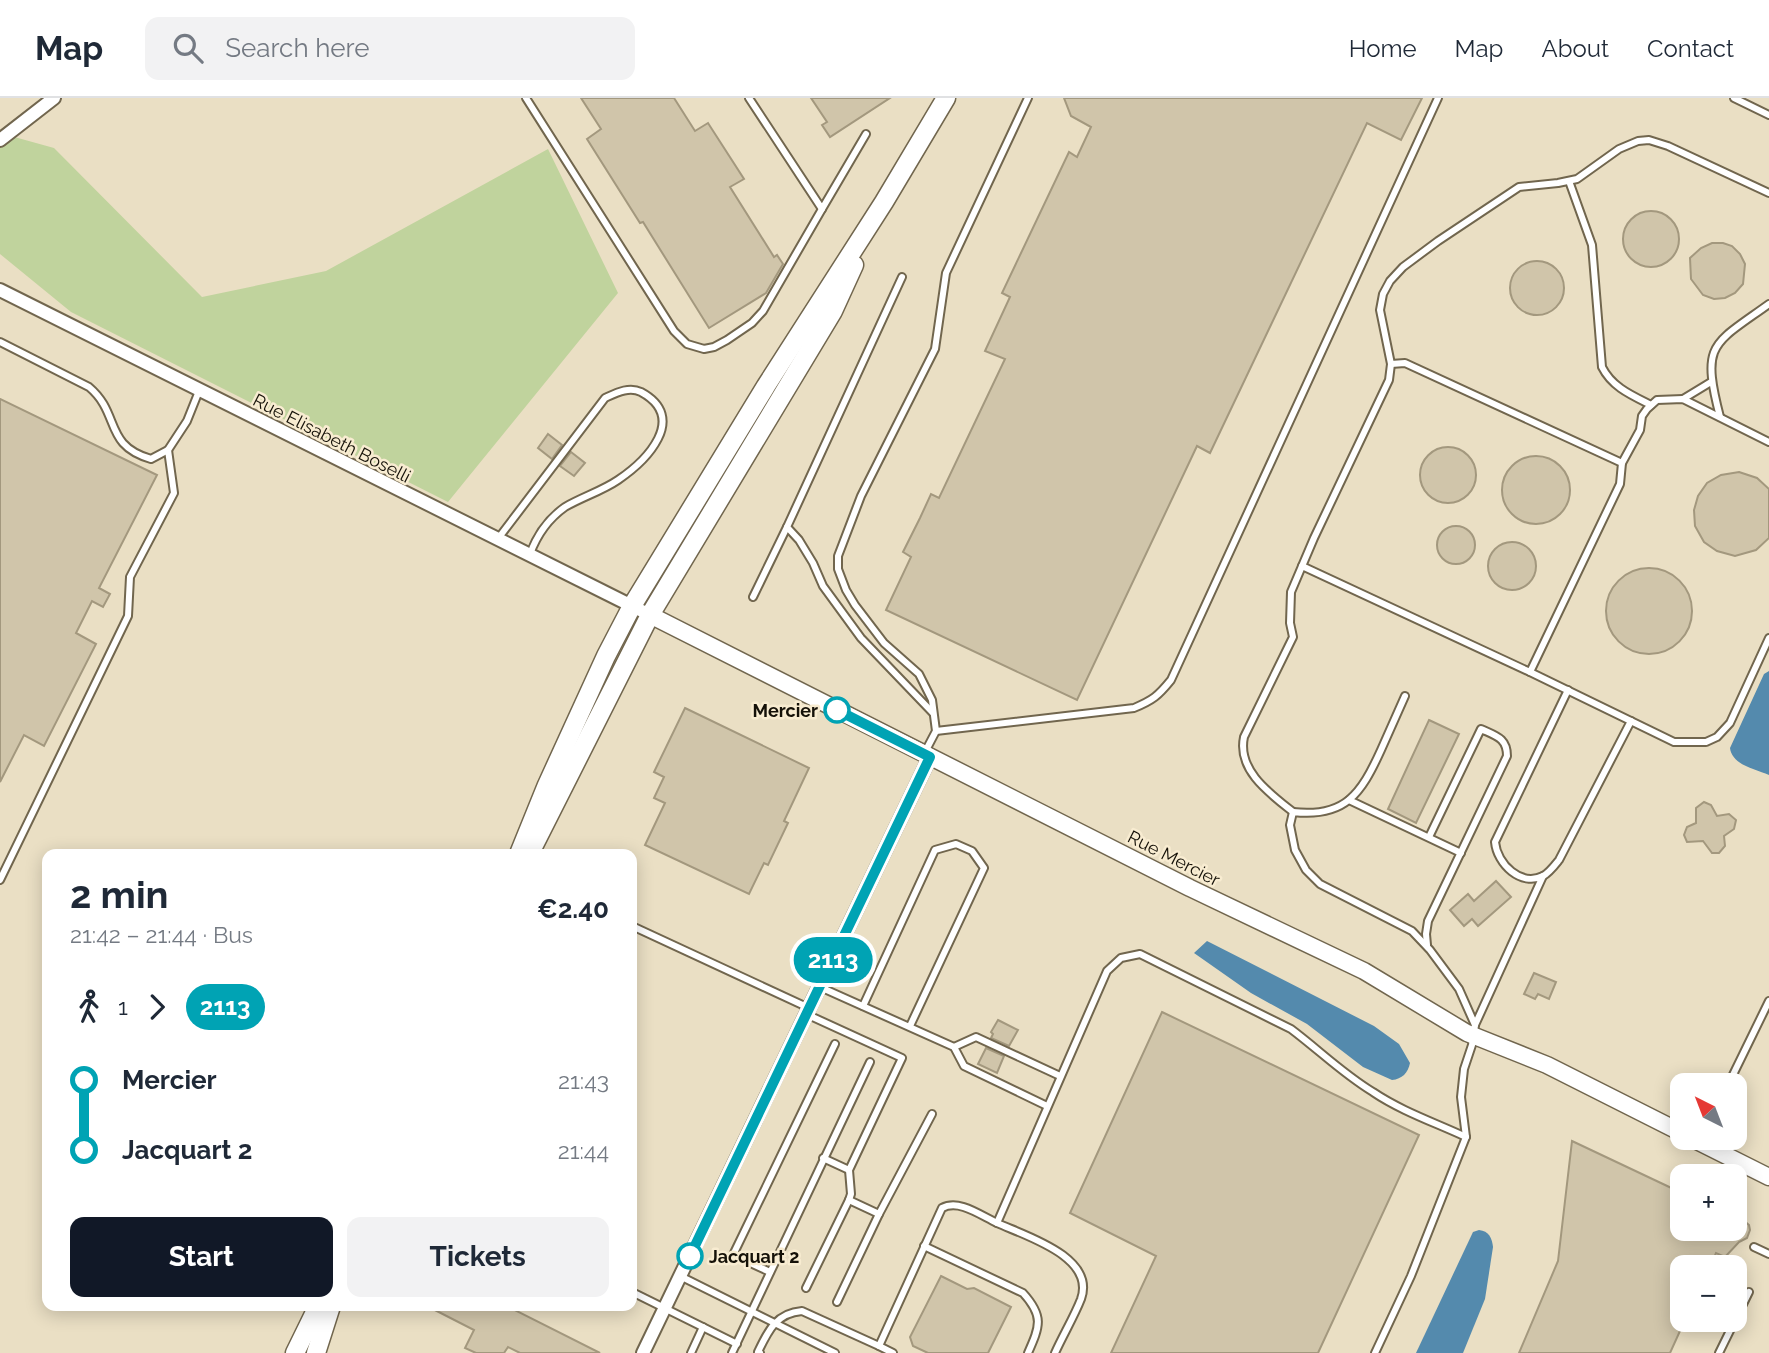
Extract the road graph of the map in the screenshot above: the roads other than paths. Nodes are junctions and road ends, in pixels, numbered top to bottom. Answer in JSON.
{"nodes":[{"id":1,"x":54,"y":98,"type":"edge"},
{"id":2,"x":526,"y":98,"type":"edge"},
{"id":3,"x":749,"y":98,"type":"edge"},
{"id":4,"x":946,"y":98,"type":"edge"},
{"id":5,"x":1028,"y":98,"type":"edge"},
{"id":6,"x":1437,"y":98,"type":"edge"},
{"id":7,"x":1734,"y":98,"type":"edge"},
{"id":8,"x":1769,"y":116,"type":"edge"},
{"id":9,"x":866,"y":134,"type":"dead end"},
{"id":10,"x":0,"y":140,"type":"edge"},
{"id":11,"x":1569,"y":181,"type":"junction"},
{"id":12,"x":1769,"y":193,"type":"edge"},
{"id":13,"x":884,"y":202,"type":"junction"},
{"id":14,"x":822,"y":209,"type":"junction"},
{"id":15,"x":902,"y":277,"type":"dead end"},
{"id":16,"x":0,"y":290,"type":"edge"},
{"id":17,"x":1769,"y":304,"type":"edge"},
{"id":18,"x":0,"y":342,"type":"edge"},
{"id":19,"x":1391,"y":364,"type":"junction"},
{"id":20,"x":1711,"y":382,"type":"junction"},
{"id":21,"x":199,"y":391,"type":"junction"},
{"id":22,"x":1683,"y":399,"type":"junction"},
{"id":23,"x":1651,"y":405,"type":"junction"},
{"id":24,"x":1720,"y":417,"type":"junction"},
{"id":25,"x":1769,"y":442,"type":"edge"},
{"id":26,"x":168,"y":450,"type":"junction"},
{"id":27,"x":1622,"y":463,"type":"junction"},
{"id":28,"x":787,"y":527,"type":"junction"},
{"id":29,"x":497,"y":540,"type":"junction"},
{"id":30,"x":529,"y":556,"type":"junction"},
{"id":31,"x":1302,"y":566,"type":"junction"},
{"id":32,"x":753,"y":597,"type":"dead end"},
{"id":33,"x":632,"y":606,"type":"junction"},
{"id":34,"x":650,"y":615,"type":"junction"},
{"id":35,"x":1769,"y":638,"type":"edge"},
{"id":36,"x":1530,"y":672,"type":"junction"},
{"id":37,"x":1567,"y":690,"type":"junction"},
{"id":38,"x":1405,"y":696,"type":"dead end"},
{"id":39,"x":934,"y":715,"type":"junction"},
{"id":40,"x":1631,"y":721,"type":"junction"},
{"id":41,"x":936,"y":731,"type":"junction"},
{"id":42,"x":927,"y":756,"type":"junction"},
{"id":43,"x":1349,"y":800,"type":"junction"},
{"id":44,"x":1293,"y":812,"type":"junction"},
{"id":45,"x":1429,"y":837,"type":"junction"},
{"id":46,"x":521,"y":849,"type":"edge"},
{"id":47,"x":531,"y":849,"type":"edge"},
{"id":48,"x":1461,"y":853,"type":"junction"},
{"id":49,"x":1543,"y":876,"type":"junction"},
{"id":50,"x":0,"y":880,"type":"edge"},
{"id":51,"x":637,"y":928,"type":"edge"},
{"id":52,"x":1427,"y":947,"type":"junction"},
{"id":53,"x":820,"y":988,"type":"junction"},
{"id":54,"x":1769,"y":1001,"type":"edge"},
{"id":55,"x":863,"y":1006,"type":"junction"},
{"id":56,"x":808,"y":1011,"type":"junction"},
{"id":57,"x":910,"y":1026,"type":"junction"},
{"id":58,"x":1475,"y":1031,"type":"junction"},
{"id":59,"x":835,"y":1044,"type":"dead end"},
{"id":60,"x":954,"y":1047,"type":"junction"},
{"id":61,"x":870,"y":1062,"type":"dead end"},
{"id":62,"x":1734,"y":1073,"type":"edge"},
{"id":63,"x":1060,"y":1076,"type":"junction"},
{"id":64,"x":1047,"y":1106,"type":"junction"},
{"id":65,"x":932,"y":1114,"type":"dead end"},
{"id":66,"x":1670,"y":1127,"type":"edge"},
{"id":67,"x":1466,"y":1137,"type":"junction"},
{"id":68,"x":1719,"y":1150,"type":"edge"},
{"id":69,"x":823,"y":1158,"type":"junction"},
{"id":70,"x":849,"y":1170,"type":"junction"},
{"id":71,"x":1769,"y":1177,"type":"edge"},
{"id":72,"x":849,"y":1200,"type":"junction"},
{"id":73,"x":879,"y":1214,"type":"junction"},
{"id":74,"x":997,"y":1223,"type":"junction"},
{"id":75,"x":924,"y":1246,"type":"junction"},
{"id":76,"x":1754,"y":1247,"type":"dead end"},
{"id":77,"x":1769,"y":1254,"type":"edge"},
{"id":78,"x":770,"y":1272,"type":"junction"},
{"id":79,"x":680,"y":1276,"type":"junction"},
{"id":80,"x":806,"y":1288,"type":"dead end"},
{"id":81,"x":1749,"y":1292,"type":"dead end"},
{"id":82,"x":637,"y":1294,"type":"edge"},
{"id":83,"x":837,"y":1302,"type":"dead end"},
{"id":84,"x":665,"y":1307,"type":"junction"},
{"id":85,"x":316,"y":1311,"type":"edge"},
{"id":86,"x":329,"y":1311,"type":"edge"},
{"id":87,"x":751,"y":1313,"type":"junction"},
{"id":88,"x":772,"y":1323,"type":"junction"},
{"id":89,"x":704,"y":1327,"type":"junction"},
{"id":90,"x":737,"y":1344,"type":"junction"},
{"id":91,"x":878,"y":1346,"type":"junction"},
{"id":92,"x":295,"y":1353,"type":"edge"},
{"id":93,"x":316,"y":1353,"type":"edge"},
{"id":94,"x":643,"y":1353,"type":"edge"},
{"id":95,"x":691,"y":1353,"type":"edge"},
{"id":96,"x":732,"y":1353,"type":"edge"},
{"id":97,"x":760,"y":1353,"type":"edge"},
{"id":98,"x":835,"y":1353,"type":"edge"},
{"id":99,"x":892,"y":1353,"type":"edge"},
{"id":100,"x":1028,"y":1353,"type":"edge"},
{"id":101,"x":1055,"y":1353,"type":"edge"},
{"id":102,"x":1375,"y":1353,"type":"edge"},
{"id":103,"x":1719,"y":1353,"type":"edge"}],
"edges":[{"from":1,"to":10,"type":"street"},
{"from":2,"to":14,"type":"lane"},
{"from":3,"to":14,"type":"lane"},
{"from":4,"to":13,"type":"main road"},
{"from":5,"to":39,"type":"lane"},
{"from":6,"to":41,"type":"lane"},
{"from":7,"to":8,"type":"lane"},
{"from":9,"to":14,"type":"lane"},
{"from":11,"to":12,"type":"lane"},
{"from":11,"to":19,"type":"lane"},
{"from":11,"to":23,"type":"lane"},
{"from":13,"to":33,"type":"main road"},
{"from":13,"to":34,"type":"main road"},
{"from":15,"to":28,"type":"lane"},
{"from":16,"to":21,"type":"street","name":"Rue Elisabeth Boselli"},
{"from":17,"to":20,"type":"lane"},
{"from":18,"to":26,"type":"lane"},
{"from":19,"to":27,"type":"lane"},
{"from":19,"to":31,"type":"lane"},
{"from":20,"to":22,"type":"lane"},
{"from":20,"to":24,"type":"lane"},
{"from":21,"to":26,"type":"lane"},
{"from":21,"to":29,"type":"street","name":"Rue Elisabeth Boselli"},
{"from":22,"to":23,"type":"lane"},
{"from":22,"to":24,"type":"lane"},
{"from":23,"to":27,"type":"lane"},
{"from":24,"to":25,"type":"lane"},
{"from":26,"to":50,"type":"lane"},
{"from":27,"to":36,"type":"lane"},
{"from":28,"to":32,"type":"lane"},
{"from":28,"to":39,"type":"lane"},
{"from":29,"to":30,"type":"street","name":"Rue Elisabeth Boselli"},
{"from":29,"to":30,"type":"lane"},
{"from":30,"to":33,"type":"street","name":"Rue Elisabeth Boselli"},
{"from":31,"to":36,"type":"lane"},
{"from":31,"to":44,"type":"lane"},
{"from":33,"to":34,"type":"street","name":"Rue Elisabeth Boselli"},
{"from":33,"to":46,"type":"main road"},
{"from":34,"to":42,"type":"street","name":"Rue Mercier"},
{"from":34,"to":47,"type":"main road"},
{"from":35,"to":40,"type":"lane"},
{"from":36,"to":37,"type":"lane"},
{"from":37,"to":40,"type":"lane"},
{"from":37,"to":49,"type":"lane"},
{"from":38,"to":43,"type":"lane"},
{"from":39,"to":41,"type":"lane"},
{"from":40,"to":49,"type":"lane"},
{"from":41,"to":42,"type":"lane"},
{"from":42,"to":53,"type":"street"},
{"from":42,"to":58,"type":"street","name":"Rue Mercier"},
{"from":43,"to":44,"type":"lane"},
{"from":43,"to":45,"type":"lane"},
{"from":44,"to":52,"type":"lane"},
{"from":45,"to":48,"type":"lane"},
{"from":45,"to":48,"type":"lane"},
{"from":48,"to":52,"type":"lane"},
{"from":49,"to":58,"type":"lane"},
{"from":51,"to":56,"type":"lane"},
{"from":52,"to":58,"type":"lane"},
{"from":53,"to":55,"type":"lane"},
{"from":53,"to":56,"type":"street"},
{"from":54,"to":62,"type":"lane"},
{"from":55,"to":57,"type":"lane"},
{"from":55,"to":57,"type":"lane"},
{"from":56,"to":70,"type":"lane"},
{"from":56,"to":79,"type":"street"},
{"from":57,"to":60,"type":"lane"},
{"from":58,"to":66,"type":"street","name":"Rue Mercier"},
{"from":58,"to":67,"type":"lane"},
{"from":59,"to":78,"type":"lane"},
{"from":60,"to":63,"type":"lane"},
{"from":60,"to":64,"type":"lane"},
{"from":61,"to":69,"type":"lane"},
{"from":63,"to":64,"type":"lane"},
{"from":63,"to":67,"type":"lane"},
{"from":64,"to":74,"type":"lane"},
{"from":65,"to":73,"type":"lane"},
{"from":67,"to":102,"type":"lane"},
{"from":68,"to":71,"type":"street"},
{"from":69,"to":70,"type":"lane"},
{"from":69,"to":78,"type":"lane"},
{"from":70,"to":72,"type":"lane"},
{"from":72,"to":73,"type":"lane"},
{"from":72,"to":80,"type":"lane"},
{"from":73,"to":83,"type":"lane"},
{"from":74,"to":75,"type":"lane"},
{"from":74,"to":101,"type":"lane"},
{"from":75,"to":91,"type":"lane"},
{"from":75,"to":100,"type":"lane"},
{"from":76,"to":77,"type":"lane"},
{"from":78,"to":87,"type":"lane"},
{"from":79,"to":84,"type":"street"},
{"from":79,"to":87,"type":"lane"},
{"from":81,"to":103,"type":"lane"},
{"from":82,"to":84,"type":"lane"},
{"from":84,"to":89,"type":"lane"},
{"from":84,"to":94,"type":"street"},
{"from":85,"to":92,"type":"main road"},
{"from":86,"to":93,"type":"main road"},
{"from":87,"to":88,"type":"lane"},
{"from":87,"to":90,"type":"lane"},
{"from":88,"to":91,"type":"lane"},
{"from":88,"to":97,"type":"lane"},
{"from":88,"to":98,"type":"lane"},
{"from":89,"to":90,"type":"lane"},
{"from":89,"to":95,"type":"lane"},
{"from":90,"to":96,"type":"lane"},
{"from":91,"to":99,"type":"lane"}]}
